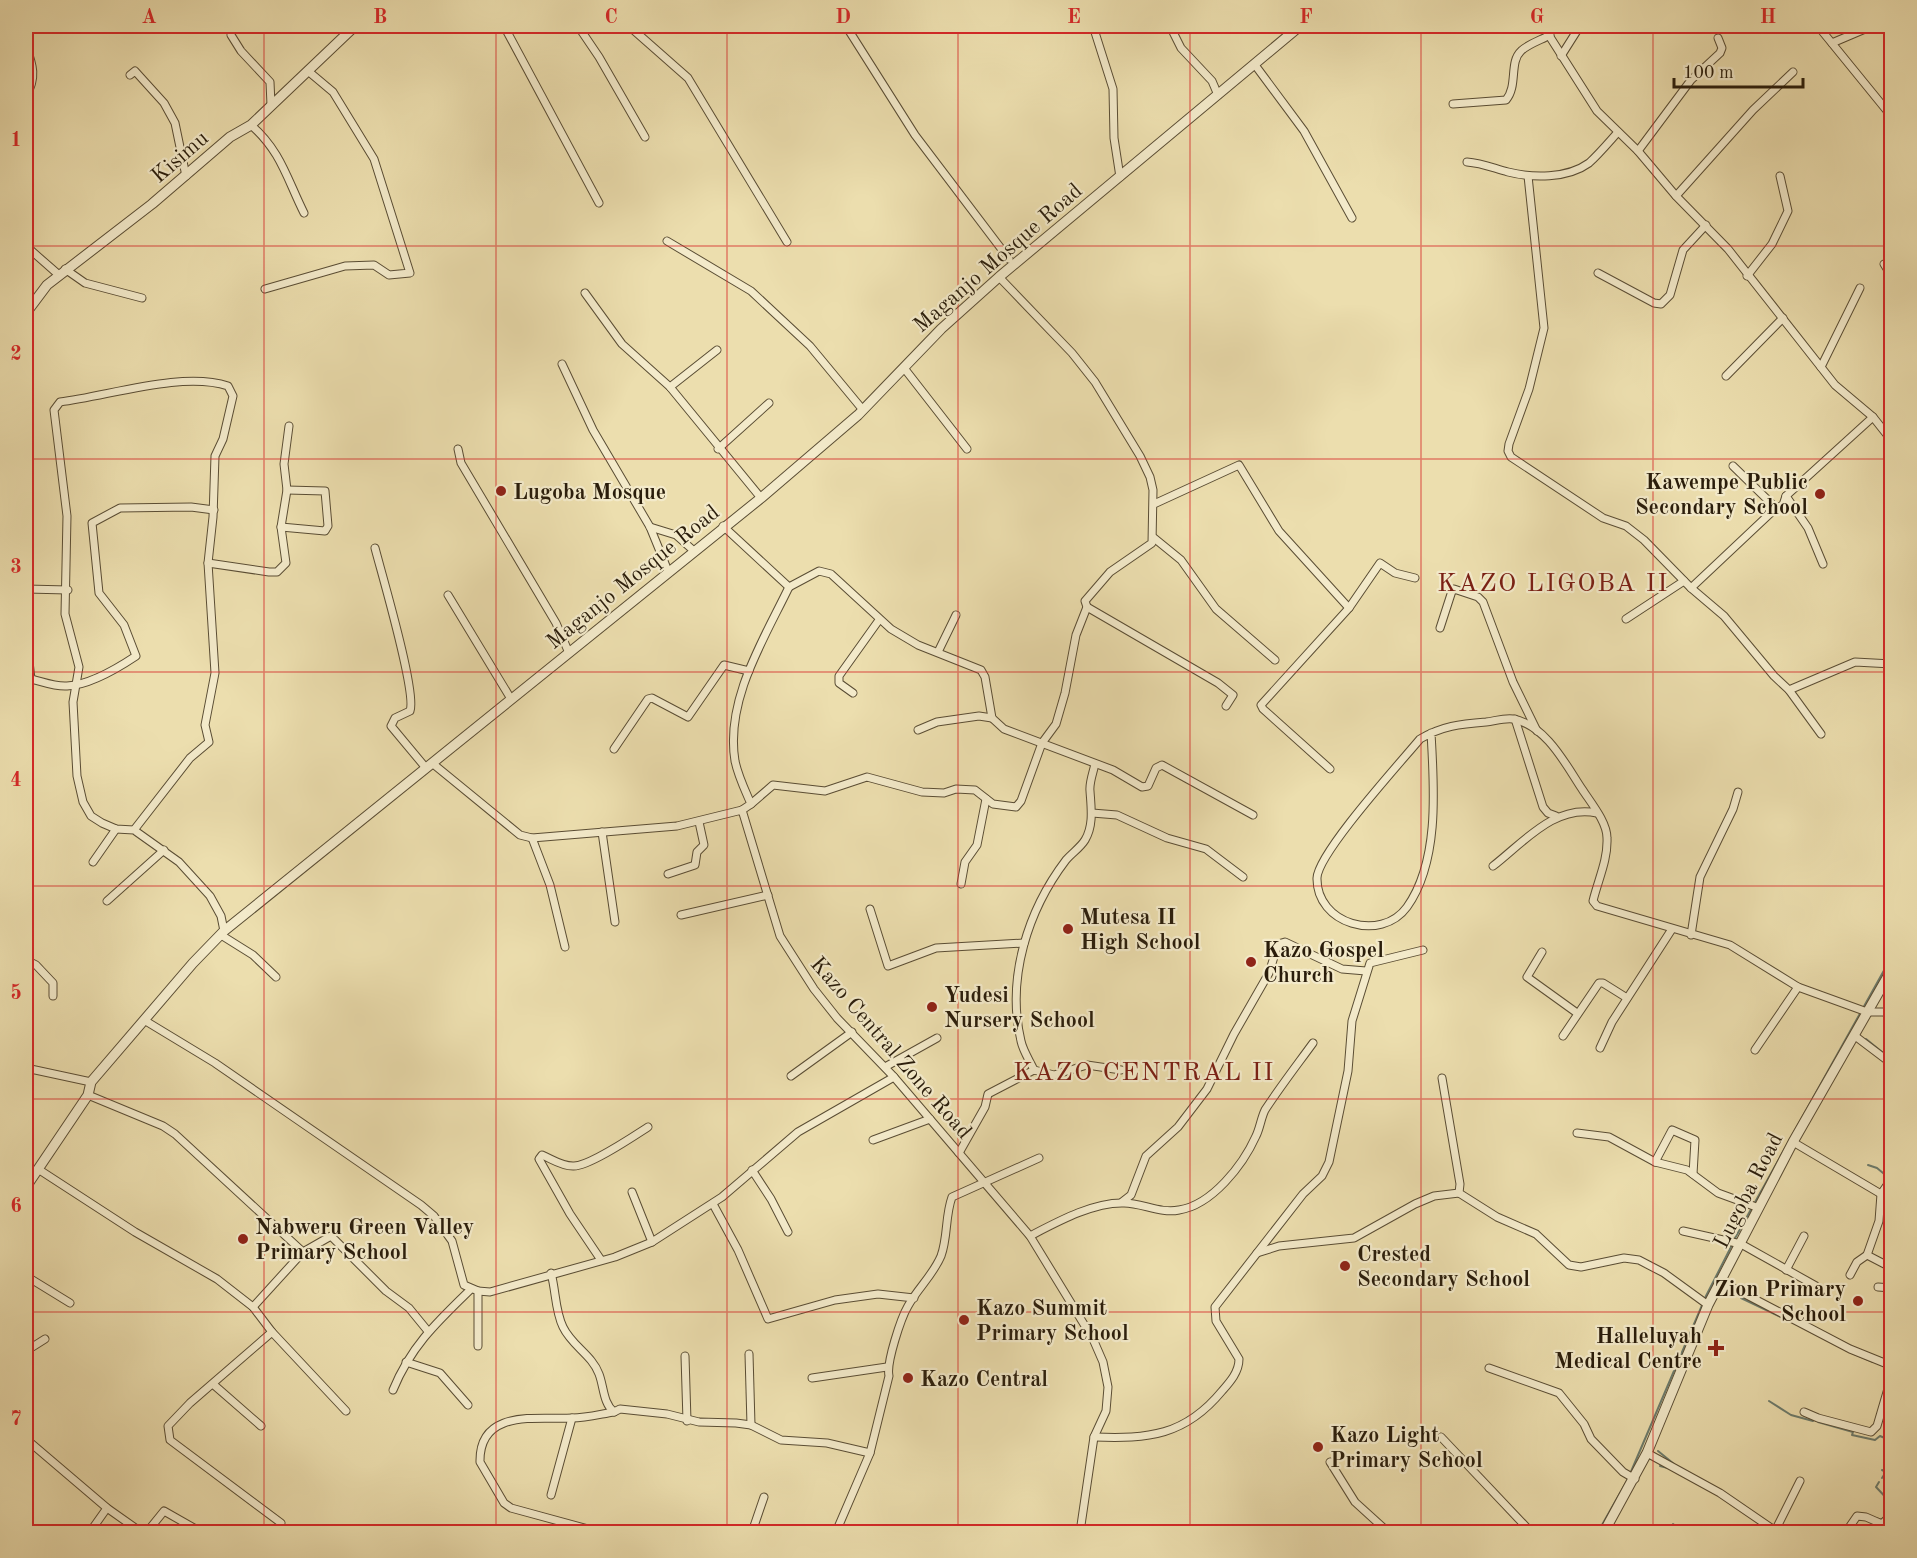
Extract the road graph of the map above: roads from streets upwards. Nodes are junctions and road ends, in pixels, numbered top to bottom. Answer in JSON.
{"nodes":[{"id":1,"x":356,"y":26,"type":"edge"},
{"id":2,"x":504,"y":26,"type":"edge"},
{"id":3,"x":578,"y":26,"type":"edge"},
{"id":4,"x":629,"y":26,"type":"edge"},
{"id":5,"x":846,"y":26,"type":"edge"},
{"id":6,"x":1093,"y":26,"type":"edge"},
{"id":7,"x":1170,"y":26,"type":"edge"},
{"id":8,"x":1300,"y":26,"type":"edge"},
{"id":9,"x":1543,"y":26,"type":"edge"},
{"id":10,"x":1580,"y":26,"type":"edge"},
{"id":11,"x":1892,"y":26,"type":"edge"},
{"id":12,"x":1822,"y":31,"type":"dead end"},
{"id":13,"x":231,"y":35,"type":"dead end"},
{"id":14,"x":1550,"y":35,"type":"junction"},
{"id":15,"x":1718,"y":38,"type":"dead end"},
{"id":16,"x":1832,"y":43,"type":"junction"},
{"id":17,"x":26,"y":46,"type":"edge"},
{"id":18,"x":1561,"y":56,"type":"junction"},
{"id":19,"x":1255,"y":64,"type":"junction"},
{"id":20,"x":308,"y":71,"type":"junction"},
{"id":21,"x":1793,"y":72,"type":"dead end"},
{"id":22,"x":130,"y":75,"type":"dead end"},
{"id":23,"x":1218,"y":95,"type":"junction"},
{"id":24,"x":26,"y":96,"type":"edge"},
{"id":25,"x":1453,"y":104,"type":"dead end"},
{"id":26,"x":271,"y":105,"type":"junction"},
{"id":27,"x":1892,"y":117,"type":"edge"},
{"id":28,"x":251,"y":125,"type":"junction"},
{"id":29,"x":1618,"y":132,"type":"junction"},
{"id":30,"x":645,"y":137,"type":"dead end"},
{"id":31,"x":1638,"y":151,"type":"junction"},
{"id":32,"x":1467,"y":162,"type":"dead end"},
{"id":33,"x":186,"y":176,"type":"junction"},
{"id":34,"x":1528,"y":176,"type":"junction"},
{"id":35,"x":1780,"y":176,"type":"dead end"},
{"id":36,"x":1120,"y":177,"type":"junction"},
{"id":37,"x":1676,"y":196,"type":"junction"},
{"id":38,"x":599,"y":203,"type":"dead end"},
{"id":39,"x":304,"y":213,"type":"dead end"},
{"id":40,"x":1352,"y":218,"type":"dead end"},
{"id":41,"x":1706,"y":225,"type":"junction"},
{"id":42,"x":667,"y":241,"type":"dead end"},
{"id":43,"x":787,"y":242,"type":"dead end"},
{"id":44,"x":26,"y":246,"type":"edge"},
{"id":45,"x":1009,"y":259,"type":"dead end"},
{"id":46,"x":1884,"y":264,"type":"dead end"},
{"id":47,"x":62,"y":272,"type":"junction"},
{"id":48,"x":1598,"y":273,"type":"dead end"},
{"id":49,"x":1747,"y":276,"type":"junction"},
{"id":50,"x":999,"y":277,"type":"junction"},
{"id":51,"x":1892,"y":277,"type":"edge"},
{"id":52,"x":1860,"y":288,"type":"dead end"},
{"id":53,"x":265,"y":289,"type":"dead end"},
{"id":54,"x":585,"y":293,"type":"dead end"},
{"id":55,"x":142,"y":298,"type":"dead end"},
{"id":56,"x":26,"y":313,"type":"edge"},
{"id":57,"x":1783,"y":318,"type":"junction"},
{"id":58,"x":717,"y":350,"type":"dead end"},
{"id":59,"x":562,"y":364,"type":"dead end"},
{"id":60,"x":1821,"y":367,"type":"junction"},
{"id":61,"x":904,"y":368,"type":"junction"},
{"id":62,"x":1726,"y":376,"type":"dead end"},
{"id":63,"x":670,"y":387,"type":"junction"},
{"id":64,"x":768,"y":403,"type":"dead end"},
{"id":65,"x":863,"y":410,"type":"junction"},
{"id":66,"x":1873,"y":417,"type":"junction"},
{"id":67,"x":289,"y":426,"type":"dead end"},
{"id":68,"x":1892,"y":441,"type":"edge"},
{"id":69,"x":458,"y":449,"type":"dead end"},
{"id":70,"x":718,"y":449,"type":"junction"},
{"id":71,"x":967,"y":449,"type":"dead end"},
{"id":72,"x":1733,"y":466,"type":"dead end"},
{"id":73,"x":287,"y":490,"type":"junction"},
{"id":74,"x":1786,"y":496,"type":"junction"},
{"id":75,"x":761,"y":498,"type":"junction"},
{"id":76,"x":1154,"y":504,"type":"junction"},
{"id":77,"x":1776,"y":508,"type":"junction"},
{"id":78,"x":214,"y":510,"type":"junction"},
{"id":79,"x":723,"y":526,"type":"junction"},
{"id":80,"x":281,"y":527,"type":"junction"},
{"id":81,"x":650,"y":527,"type":"junction"},
{"id":82,"x":1154,"y":538,"type":"junction"},
{"id":83,"x":375,"y":548,"type":"dead end"},
{"id":84,"x":694,"y":551,"type":"junction"},
{"id":85,"x":208,"y":563,"type":"junction"},
{"id":86,"x":1823,"y":564,"type":"dead end"},
{"id":87,"x":668,"y":571,"type":"junction"},
{"id":88,"x":1415,"y":578,"type":"dead end"},
{"id":89,"x":1684,"y":581,"type":"junction"},
{"id":90,"x":789,"y":587,"type":"junction"},
{"id":91,"x":1691,"y":588,"type":"junction"},
{"id":92,"x":26,"y":589,"type":"edge"},
{"id":93,"x":68,"y":590,"type":"junction"},
{"id":94,"x":448,"y":595,"type":"dead end"},
{"id":95,"x":1087,"y":607,"type":"junction"},
{"id":96,"x":1349,"y":608,"type":"junction"},
{"id":97,"x":956,"y":615,"type":"dead end"},
{"id":98,"x":1626,"y":619,"type":"dead end"},
{"id":99,"x":879,"y":620,"type":"junction"},
{"id":100,"x":1440,"y":628,"type":"dead end"},
{"id":101,"x":26,"y":635,"type":"edge"},
{"id":102,"x":938,"y":652,"type":"junction"},
{"id":103,"x":569,"y":653,"type":"junction"},
{"id":104,"x":1275,"y":660,"type":"dead end"},
{"id":105,"x":1892,"y":664,"type":"edge"},
{"id":106,"x":749,"y":671,"type":"junction"},
{"id":107,"x":28,"y":679,"type":"edge"},
{"id":108,"x":74,"y":685,"type":"junction"},
{"id":109,"x":1789,"y":690,"type":"junction"},
{"id":110,"x":854,"y":693,"type":"dead end"},
{"id":111,"x":511,"y":699,"type":"junction"},
{"id":112,"x":1226,"y":706,"type":"dead end"},
{"id":113,"x":992,"y":718,"type":"junction"},
{"id":114,"x":1515,"y":719,"type":"junction"},
{"id":115,"x":918,"y":730,"type":"dead end"},
{"id":116,"x":1537,"y":731,"type":"junction"},
{"id":117,"x":1431,"y":733,"type":"junction"},
{"id":118,"x":1821,"y":734,"type":"dead end"},
{"id":119,"x":1042,"y":743,"type":"junction"},
{"id":120,"x":614,"y":749,"type":"dead end"},
{"id":121,"x":1095,"y":764,"type":"junction"},
{"id":122,"x":429,"y":766,"type":"junction"},
{"id":123,"x":1330,"y":769,"type":"dead end"},
{"id":124,"x":1738,"y":792,"type":"dead end"},
{"id":125,"x":986,"y":799,"type":"junction"},
{"id":126,"x":751,"y":804,"type":"junction"},
{"id":127,"x":742,"y":810,"type":"junction"},
{"id":128,"x":1092,"y":813,"type":"junction"},
{"id":129,"x":1598,"y":813,"type":"junction"},
{"id":130,"x":1253,"y":815,"type":"dead end"},
{"id":131,"x":1556,"y":816,"type":"junction"},
{"id":132,"x":699,"y":822,"type":"junction"},
{"id":133,"x":116,"y":829,"type":"junction"},
{"id":134,"x":134,"y":830,"type":"junction"},
{"id":135,"x":602,"y":832,"type":"junction"},
{"id":136,"x":532,"y":838,"type":"junction"},
{"id":137,"x":164,"y":850,"type":"junction"},
{"id":138,"x":93,"y":862,"type":"dead end"},
{"id":139,"x":1493,"y":866,"type":"dead end"},
{"id":140,"x":668,"y":874,"type":"dead end"},
{"id":141,"x":1243,"y":877,"type":"dead end"},
{"id":142,"x":961,"y":885,"type":"dead end"},
{"id":143,"x":768,"y":895,"type":"junction"},
{"id":144,"x":107,"y":901,"type":"dead end"},
{"id":145,"x":870,"y":909,"type":"dead end"},
{"id":146,"x":681,"y":915,"type":"dead end"},
{"id":147,"x":615,"y":922,"type":"dead end"},
{"id":148,"x":1672,"y":929,"type":"junction"},
{"id":149,"x":223,"y":933,"type":"junction"},
{"id":150,"x":1691,"y":935,"type":"junction"},
{"id":151,"x":1024,"y":943,"type":"junction"},
{"id":152,"x":565,"y":947,"type":"dead end"},
{"id":153,"x":1423,"y":950,"type":"dead end"},
{"id":154,"x":1542,"y":952,"type":"dead end"},
{"id":155,"x":26,"y":960,"type":"edge"},
{"id":156,"x":1892,"y":969,"type":"edge"},
{"id":157,"x":1366,"y":971,"type":"junction"},
{"id":158,"x":276,"y":977,"type":"dead end"},
{"id":159,"x":1798,"y":987,"type":"junction"},
{"id":160,"x":53,"y":996,"type":"dead end"},
{"id":161,"x":1627,"y":998,"type":"junction"},
{"id":162,"x":1867,"y":1012,"type":"junction"},
{"id":163,"x":1577,"y":1013,"type":"junction"},
{"id":164,"x":1892,"y":1018,"type":"edge"},
{"id":165,"x":144,"y":1020,"type":"junction"},
{"id":166,"x":852,"y":1032,"type":"junction"},
{"id":167,"x":1563,"y":1036,"type":"dead end"},
{"id":168,"x":1855,"y":1036,"type":"junction"},
{"id":169,"x":937,"y":1038,"type":"dead end"},
{"id":170,"x":1313,"y":1043,"type":"dead end"},
{"id":171,"x":1600,"y":1048,"type":"dead end"},
{"id":172,"x":1755,"y":1050,"type":"dead end"},
{"id":173,"x":1892,"y":1064,"type":"edge"},
{"id":174,"x":885,"y":1067,"type":"junction"},
{"id":175,"x":26,"y":1068,"type":"edge"},
{"id":176,"x":1034,"y":1070,"type":"junction"},
{"id":177,"x":1121,"y":1070,"type":"dead end"},
{"id":178,"x":791,"y":1076,"type":"dead end"},
{"id":179,"x":894,"y":1077,"type":"junction"},
{"id":180,"x":1442,"y":1078,"type":"dead end"},
{"id":181,"x":91,"y":1082,"type":"junction"},
{"id":182,"x":88,"y":1095,"type":"junction"},
{"id":183,"x":930,"y":1119,"type":"junction"},
{"id":184,"x":648,"y":1126,"type":"dead end"},
{"id":185,"x":1577,"y":1133,"type":"dead end"},
{"id":186,"x":873,"y":1140,"type":"dead end"},
{"id":187,"x":1793,"y":1142,"type":"junction"},
{"id":188,"x":959,"y":1153,"type":"junction"},
{"id":189,"x":1039,"y":1158,"type":"dead end"},
{"id":190,"x":1655,"y":1162,"type":"junction"},
{"id":191,"x":38,"y":1169,"type":"junction"},
{"id":192,"x":752,"y":1170,"type":"junction"},
{"id":193,"x":1693,"y":1174,"type":"junction"},
{"id":194,"x":1892,"y":1178,"type":"edge"},
{"id":195,"x":983,"y":1184,"type":"junction"},
{"id":196,"x":26,"y":1187,"type":"edge"},
{"id":197,"x":632,"y":1192,"type":"dead end"},
{"id":198,"x":1459,"y":1193,"type":"junction"},
{"id":199,"x":1881,"y":1194,"type":"junction"},
{"id":200,"x":1122,"y":1202,"type":"junction"},
{"id":201,"x":712,"y":1204,"type":"junction"},
{"id":202,"x":1759,"y":1208,"type":"junction"},
{"id":203,"x":1683,"y":1231,"type":"dead end"},
{"id":204,"x":788,"y":1232,"type":"dead end"},
{"id":205,"x":1030,"y":1236,"type":"junction"},
{"id":206,"x":1804,"y":1236,"type":"dead end"},
{"id":207,"x":652,"y":1242,"type":"junction"},
{"id":208,"x":1741,"y":1244,"type":"junction"},
{"id":209,"x":303,"y":1252,"type":"junction"},
{"id":210,"x":1257,"y":1253,"type":"junction"},
{"id":211,"x":1867,"y":1255,"type":"junction"},
{"id":212,"x":601,"y":1260,"type":"junction"},
{"id":213,"x":1892,"y":1268,"type":"edge"},
{"id":214,"x":1786,"y":1270,"type":"junction"},
{"id":215,"x":551,"y":1273,"type":"junction"},
{"id":216,"x":1850,"y":1275,"type":"dead end"},
{"id":217,"x":26,"y":1276,"type":"edge"},
{"id":218,"x":1722,"y":1282,"type":"junction"},
{"id":219,"x":1816,"y":1286,"type":"dead end"},
{"id":220,"x":1878,"y":1287,"type":"dead end"},
{"id":221,"x":1892,"y":1288,"type":"edge"},
{"id":222,"x":475,"y":1290,"type":"junction"},
{"id":223,"x":914,"y":1298,"type":"junction"},
{"id":224,"x":70,"y":1303,"type":"dead end"},
{"id":225,"x":1708,"y":1305,"type":"junction"},
{"id":226,"x":253,"y":1307,"type":"junction"},
{"id":227,"x":427,"y":1330,"type":"junction"},
{"id":228,"x":272,"y":1332,"type":"junction"},
{"id":229,"x":45,"y":1339,"type":"dead end"},
{"id":230,"x":478,"y":1346,"type":"dead end"},
{"id":231,"x":26,"y":1351,"type":"edge"},
{"id":232,"x":748,"y":1354,"type":"dead end"},
{"id":233,"x":685,"y":1356,"type":"dead end"},
{"id":234,"x":406,"y":1362,"type":"junction"},
{"id":235,"x":1892,"y":1366,"type":"edge"},
{"id":236,"x":887,"y":1367,"type":"junction"},
{"id":237,"x":1489,"y":1368,"type":"dead end"},
{"id":238,"x":1892,"y":1375,"type":"edge"},
{"id":239,"x":812,"y":1378,"type":"dead end"},
{"id":240,"x":214,"y":1384,"type":"junction"},
{"id":241,"x":393,"y":1390,"type":"dead end"},
{"id":242,"x":468,"y":1405,"type":"dead end"},
{"id":243,"x":346,"y":1411,"type":"dead end"},
{"id":244,"x":614,"y":1412,"type":"junction"},
{"id":245,"x":1804,"y":1412,"type":"dead end"},
{"id":246,"x":572,"y":1418,"type":"junction"},
{"id":247,"x":687,"y":1421,"type":"junction"},
{"id":248,"x":751,"y":1425,"type":"junction"},
{"id":249,"x":261,"y":1426,"type":"dead end"},
{"id":250,"x":1094,"y":1437,"type":"junction"},
{"id":251,"x":1441,"y":1437,"type":"dead end"},
{"id":252,"x":26,"y":1439,"type":"edge"},
{"id":253,"x":870,"y":1453,"type":"junction"},
{"id":254,"x":1647,"y":1453,"type":"junction"},
{"id":255,"x":1329,"y":1462,"type":"dead end"},
{"id":256,"x":1635,"y":1479,"type":"junction"},
{"id":257,"x":1800,"y":1481,"type":"dead end"},
{"id":258,"x":551,"y":1495,"type":"dead end"},
{"id":259,"x":764,"y":1497,"type":"dead end"},
{"id":260,"x":107,"y":1508,"type":"junction"},
{"id":261,"x":1892,"y":1514,"type":"edge"},
{"id":262,"x":281,"y":1523,"type":"dead end"},
{"id":263,"x":1604,"y":1532,"type":"edge"},
{"id":264,"x":1776,"y":1532,"type":"edge"},
{"id":265,"x":90,"y":1533,"type":"edge"},
{"id":266,"x":141,"y":1533,"type":"edge"},
{"id":267,"x":147,"y":1533,"type":"edge"},
{"id":268,"x":201,"y":1533,"type":"edge"},
{"id":269,"x":599,"y":1533,"type":"edge"},
{"id":270,"x":752,"y":1533,"type":"edge"},
{"id":271,"x":836,"y":1533,"type":"edge"},
{"id":272,"x":1080,"y":1533,"type":"edge"},
{"id":273,"x":1388,"y":1533,"type":"edge"},
{"id":274,"x":1531,"y":1533,"type":"edge"},
{"id":275,"x":1846,"y":1533,"type":"edge"}],
"edges":[{"from":1,"to":20,"type":"street","name":"Kisimu"},
{"from":2,"to":38,"type":"street"},
{"from":3,"to":30,"type":"street"},
{"from":4,"to":43,"type":"street"},
{"from":5,"to":45,"type":"street"},
{"from":6,"to":36,"type":"street"},
{"from":7,"to":23,"type":"street"},
{"from":8,"to":19,"type":"street","name":"Maganjo Mosque Road"},
{"from":9,"to":14,"type":"street"},
{"from":10,"to":18,"type":"street"},
{"from":11,"to":16,"type":"street"},
{"from":12,"to":16,"type":"street"},
{"from":13,"to":26,"type":"street"},
{"from":14,"to":18,"type":"street"},
{"from":14,"to":25,"type":"street"},
{"from":15,"to":31,"type":"street"},
{"from":16,"to":27,"type":"street"},
{"from":17,"to":24,"type":"street"},
{"from":18,"to":29,"type":"street"},
{"from":19,"to":23,"type":"street","name":"Maganjo Mosque Road"},
{"from":19,"to":40,"type":"street"},
{"from":20,"to":26,"type":"street","name":"Kisimu"},
{"from":20,"to":53,"type":"street"},
{"from":21,"to":37,"type":"street"},
{"from":22,"to":33,"type":"street"},
{"from":23,"to":36,"type":"street","name":"Maganjo Mosque Road"},
{"from":26,"to":28,"type":"street","name":"Kisimu"},
{"from":28,"to":33,"type":"street","name":"Kisimu"},
{"from":28,"to":39,"type":"street"},
{"from":29,"to":31,"type":"street"},
{"from":29,"to":34,"type":"street"},
{"from":31,"to":37,"type":"street"},
{"from":32,"to":34,"type":"street"},
{"from":33,"to":47,"type":"street","name":"Kisimu"},
{"from":34,"to":89,"type":"street"},
{"from":35,"to":49,"type":"street"},
{"from":36,"to":50,"type":"street","name":"Maganjo Mosque Road"},
{"from":37,"to":41,"type":"street"},
{"from":41,"to":48,"type":"street"},
{"from":41,"to":49,"type":"street"},
{"from":42,"to":65,"type":"street"},
{"from":44,"to":47,"type":"street"},
{"from":46,"to":51,"type":"street"},
{"from":47,"to":55,"type":"street"},
{"from":47,"to":56,"type":"street","name":"Kisimu"},
{"from":49,"to":57,"type":"street"},
{"from":50,"to":61,"type":"street","name":"Maganjo Mosque Road"},
{"from":50,"to":76,"type":"street"},
{"from":52,"to":60,"type":"street"},
{"from":54,"to":63,"type":"street"},
{"from":57,"to":60,"type":"street"},
{"from":57,"to":62,"type":"street"},
{"from":58,"to":63,"type":"street"},
{"from":59,"to":81,"type":"street"},
{"from":60,"to":66,"type":"street"},
{"from":61,"to":65,"type":"street","name":"Maganjo Mosque Road"},
{"from":61,"to":71,"type":"street"},
{"from":63,"to":70,"type":"street"},
{"from":64,"to":70,"type":"street"},
{"from":65,"to":75,"type":"street","name":"Maganjo Mosque Road"},
{"from":66,"to":68,"type":"street"},
{"from":66,"to":74,"type":"street"},
{"from":67,"to":73,"type":"street"},
{"from":69,"to":103,"type":"street"},
{"from":70,"to":75,"type":"street"},
{"from":72,"to":77,"type":"street"},
{"from":73,"to":80,"type":"street"},
{"from":73,"to":80,"type":"street"},
{"from":74,"to":77,"type":"street"},
{"from":74,"to":86,"type":"street"},
{"from":75,"to":79,"type":"street","name":"Maganjo Mosque Road"},
{"from":76,"to":82,"type":"street"},
{"from":76,"to":96,"type":"street"},
{"from":77,"to":91,"type":"street"},
{"from":78,"to":85,"type":"street"},
{"from":78,"to":93,"type":"street"},
{"from":78,"to":108,"type":"street"},
{"from":79,"to":84,"type":"street","name":"Maganjo Mosque Road"},
{"from":79,"to":90,"type":"street"},
{"from":80,"to":85,"type":"street"},
{"from":81,"to":84,"type":"street"},
{"from":81,"to":87,"type":"street"},
{"from":82,"to":95,"type":"street"},
{"from":82,"to":104,"type":"street"},
{"from":83,"to":122,"type":"street"},
{"from":84,"to":87,"type":"street","name":"Maganjo Mosque Road"},
{"from":85,"to":134,"type":"street"},
{"from":87,"to":103,"type":"street","name":"Maganjo Mosque Road"},
{"from":88,"to":96,"type":"street"},
{"from":89,"to":91,"type":"street"},
{"from":89,"to":98,"type":"street"},
{"from":90,"to":99,"type":"street"},
{"from":90,"to":106,"type":"street"},
{"from":91,"to":109,"type":"street"},
{"from":92,"to":93,"type":"street"},
{"from":93,"to":108,"type":"street"},
{"from":94,"to":111,"type":"street"},
{"from":95,"to":112,"type":"street"},
{"from":95,"to":119,"type":"street"},
{"from":96,"to":123,"type":"street"},
{"from":97,"to":102,"type":"street"},
{"from":99,"to":102,"type":"street"},
{"from":99,"to":110,"type":"street"},
{"from":100,"to":116,"type":"street"},
{"from":101,"to":107,"type":"street"},
{"from":102,"to":113,"type":"street"},
{"from":103,"to":111,"type":"street","name":"Maganjo Mosque Road"},
{"from":105,"to":109,"type":"street"},
{"from":106,"to":120,"type":"street"},
{"from":106,"to":126,"type":"street"},
{"from":107,"to":108,"type":"street"},
{"from":108,"to":133,"type":"street"},
{"from":109,"to":118,"type":"street"},
{"from":111,"to":122,"type":"street","name":"Maganjo Mosque Road"},
{"from":113,"to":115,"type":"street"},
{"from":113,"to":119,"type":"street"},
{"from":114,"to":116,"type":"street"},
{"from":114,"to":117,"type":"street"},
{"from":114,"to":131,"type":"street"},
{"from":116,"to":129,"type":"street"},
{"from":117,"to":117,"type":"street"},
{"from":119,"to":121,"type":"street"},
{"from":119,"to":125,"type":"street"},
{"from":121,"to":128,"type":"street"},
{"from":121,"to":130,"type":"street"},
{"from":122,"to":136,"type":"street"},
{"from":122,"to":149,"type":"street","name":"Maganjo Mosque Road"},
{"from":124,"to":150,"type":"street"},
{"from":125,"to":126,"type":"street"},
{"from":125,"to":142,"type":"street"},
{"from":126,"to":127,"type":"street"},
{"from":127,"to":132,"type":"street"},
{"from":127,"to":143,"type":"street","name":"Kazo Central Zone Road"},
{"from":128,"to":141,"type":"street"},
{"from":128,"to":151,"type":"street"},
{"from":129,"to":131,"type":"street"},
{"from":129,"to":148,"type":"street"},
{"from":131,"to":139,"type":"street"},
{"from":132,"to":135,"type":"street"},
{"from":132,"to":140,"type":"street"},
{"from":133,"to":134,"type":"street"},
{"from":133,"to":138,"type":"street"},
{"from":134,"to":137,"type":"street"},
{"from":135,"to":136,"type":"street"},
{"from":135,"to":147,"type":"street"},
{"from":136,"to":152,"type":"street"},
{"from":137,"to":144,"type":"street"},
{"from":137,"to":149,"type":"street"},
{"from":143,"to":146,"type":"street"},
{"from":143,"to":166,"type":"street","name":"Kazo Central Zone Road"},
{"from":145,"to":151,"type":"street"},
{"from":148,"to":150,"type":"street"},
{"from":148,"to":161,"type":"street"},
{"from":149,"to":158,"type":"street"},
{"from":149,"to":165,"type":"street","name":"Maganjo Mosque Road"},
{"from":150,"to":159,"type":"street"},
{"from":151,"to":176,"type":"street"},
{"from":153,"to":157,"type":"street"},
{"from":154,"to":163,"type":"street"},
{"from":155,"to":160,"type":"street"},
{"from":156,"to":162,"type":"street","name":"Lugoba Road"},
{"from":157,"to":200,"type":"street"},
{"from":157,"to":210,"type":"street"},
{"from":159,"to":162,"type":"street"},
{"from":159,"to":172,"type":"street"},
{"from":161,"to":163,"type":"street"},
{"from":161,"to":171,"type":"street"},
{"from":162,"to":164,"type":"street"},
{"from":162,"to":168,"type":"street","name":"Lugoba Road"},
{"from":163,"to":167,"type":"street"},
{"from":165,"to":181,"type":"street","name":"Maganjo Mosque Road"},
{"from":165,"to":222,"type":"street"},
{"from":166,"to":174,"type":"street","name":"Kazo Central Zone Road"},
{"from":166,"to":178,"type":"street"},
{"from":168,"to":173,"type":"street"},
{"from":168,"to":187,"type":"street","name":"Lugoba Road"},
{"from":169,"to":174,"type":"street"},
{"from":170,"to":200,"type":"street"},
{"from":174,"to":179,"type":"street","name":"Kazo Central Zone Road"},
{"from":175,"to":181,"type":"street"},
{"from":176,"to":177,"type":"street"},
{"from":176,"to":188,"type":"street"},
{"from":179,"to":183,"type":"street","name":"Kazo Central Zone Road"},
{"from":179,"to":192,"type":"street"},
{"from":180,"to":198,"type":"street"},
{"from":181,"to":182,"type":"street","name":"Maganjo Mosque Road"},
{"from":182,"to":191,"type":"street","name":"Maganjo Mosque Road"},
{"from":182,"to":209,"type":"street"},
{"from":183,"to":186,"type":"street"},
{"from":183,"to":188,"type":"street","name":"Kazo Central Zone Road"},
{"from":184,"to":212,"type":"street"},
{"from":185,"to":190,"type":"street"},
{"from":187,"to":199,"type":"street"},
{"from":187,"to":202,"type":"street","name":"Lugoba Road"},
{"from":188,"to":195,"type":"street","name":"Kazo Central Zone Road"},
{"from":189,"to":195,"type":"street"},
{"from":190,"to":193,"type":"street"},
{"from":190,"to":193,"type":"street"},
{"from":191,"to":196,"type":"street","name":"Maganjo Mosque Road"},
{"from":191,"to":226,"type":"street"},
{"from":192,"to":201,"type":"street"},
{"from":192,"to":204,"type":"street"},
{"from":193,"to":202,"type":"street"},
{"from":194,"to":199,"type":"street"},
{"from":195,"to":205,"type":"street","name":"Kazo Central Zone Road"},
{"from":195,"to":223,"type":"street"},
{"from":197,"to":207,"type":"street"},
{"from":198,"to":210,"type":"street"},
{"from":198,"to":225,"type":"street"},
{"from":199,"to":211,"type":"street"},
{"from":200,"to":205,"type":"street"},
{"from":201,"to":207,"type":"street"},
{"from":201,"to":223,"type":"street"},
{"from":202,"to":208,"type":"street","name":"Lugoba Road"},
{"from":203,"to":208,"type":"street"},
{"from":205,"to":250,"type":"street","name":"Kazo Central Zone Road"},
{"from":206,"to":214,"type":"street"},
{"from":207,"to":212,"type":"street"},
{"from":208,"to":214,"type":"street"},
{"from":208,"to":218,"type":"street","name":"Lugoba Road"},
{"from":209,"to":226,"type":"street"},
{"from":209,"to":227,"type":"street"},
{"from":210,"to":250,"type":"street"},
{"from":211,"to":213,"type":"street"},
{"from":211,"to":216,"type":"street"},
{"from":212,"to":215,"type":"street"},
{"from":214,"to":219,"type":"street"},
{"from":215,"to":222,"type":"street"},
{"from":215,"to":244,"type":"street"},
{"from":217,"to":224,"type":"street"},
{"from":218,"to":225,"type":"street","name":"Lugoba Road"},
{"from":218,"to":235,"type":"street"},
{"from":220,"to":221,"type":"street"},
{"from":222,"to":227,"type":"street"},
{"from":222,"to":230,"type":"street"},
{"from":223,"to":236,"type":"street"},
{"from":225,"to":254,"type":"street","name":"Lugoba Road"},
{"from":226,"to":228,"type":"street"},
{"from":227,"to":234,"type":"street"},
{"from":228,"to":240,"type":"street"},
{"from":228,"to":243,"type":"street"},
{"from":229,"to":231,"type":"street"},
{"from":232,"to":248,"type":"street"},
{"from":233,"to":247,"type":"street"},
{"from":234,"to":241,"type":"street"},
{"from":234,"to":242,"type":"street"},
{"from":236,"to":239,"type":"street"},
{"from":236,"to":253,"type":"street"},
{"from":237,"to":256,"type":"street"},
{"from":238,"to":245,"type":"street"},
{"from":240,"to":249,"type":"street"},
{"from":240,"to":262,"type":"street"},
{"from":244,"to":246,"type":"street"},
{"from":244,"to":247,"type":"street"},
{"from":246,"to":258,"type":"street"},
{"from":246,"to":269,"type":"street"},
{"from":247,"to":248,"type":"street"},
{"from":248,"to":253,"type":"street"},
{"from":250,"to":272,"type":"street","name":"Kazo Central Zone Road"},
{"from":251,"to":274,"type":"street"},
{"from":252,"to":260,"type":"street"},
{"from":253,"to":271,"type":"street"},
{"from":254,"to":256,"type":"street","name":"Lugoba Road"},
{"from":254,"to":264,"type":"street"},
{"from":255,"to":273,"type":"street"},
{"from":256,"to":263,"type":"street","name":"Lugoba Road"},
{"from":257,"to":264,"type":"street"},
{"from":259,"to":270,"type":"street"},
{"from":260,"to":265,"type":"street"},
{"from":260,"to":266,"type":"street"},
{"from":261,"to":275,"type":"street"},
{"from":267,"to":268,"type":"street"}]}
